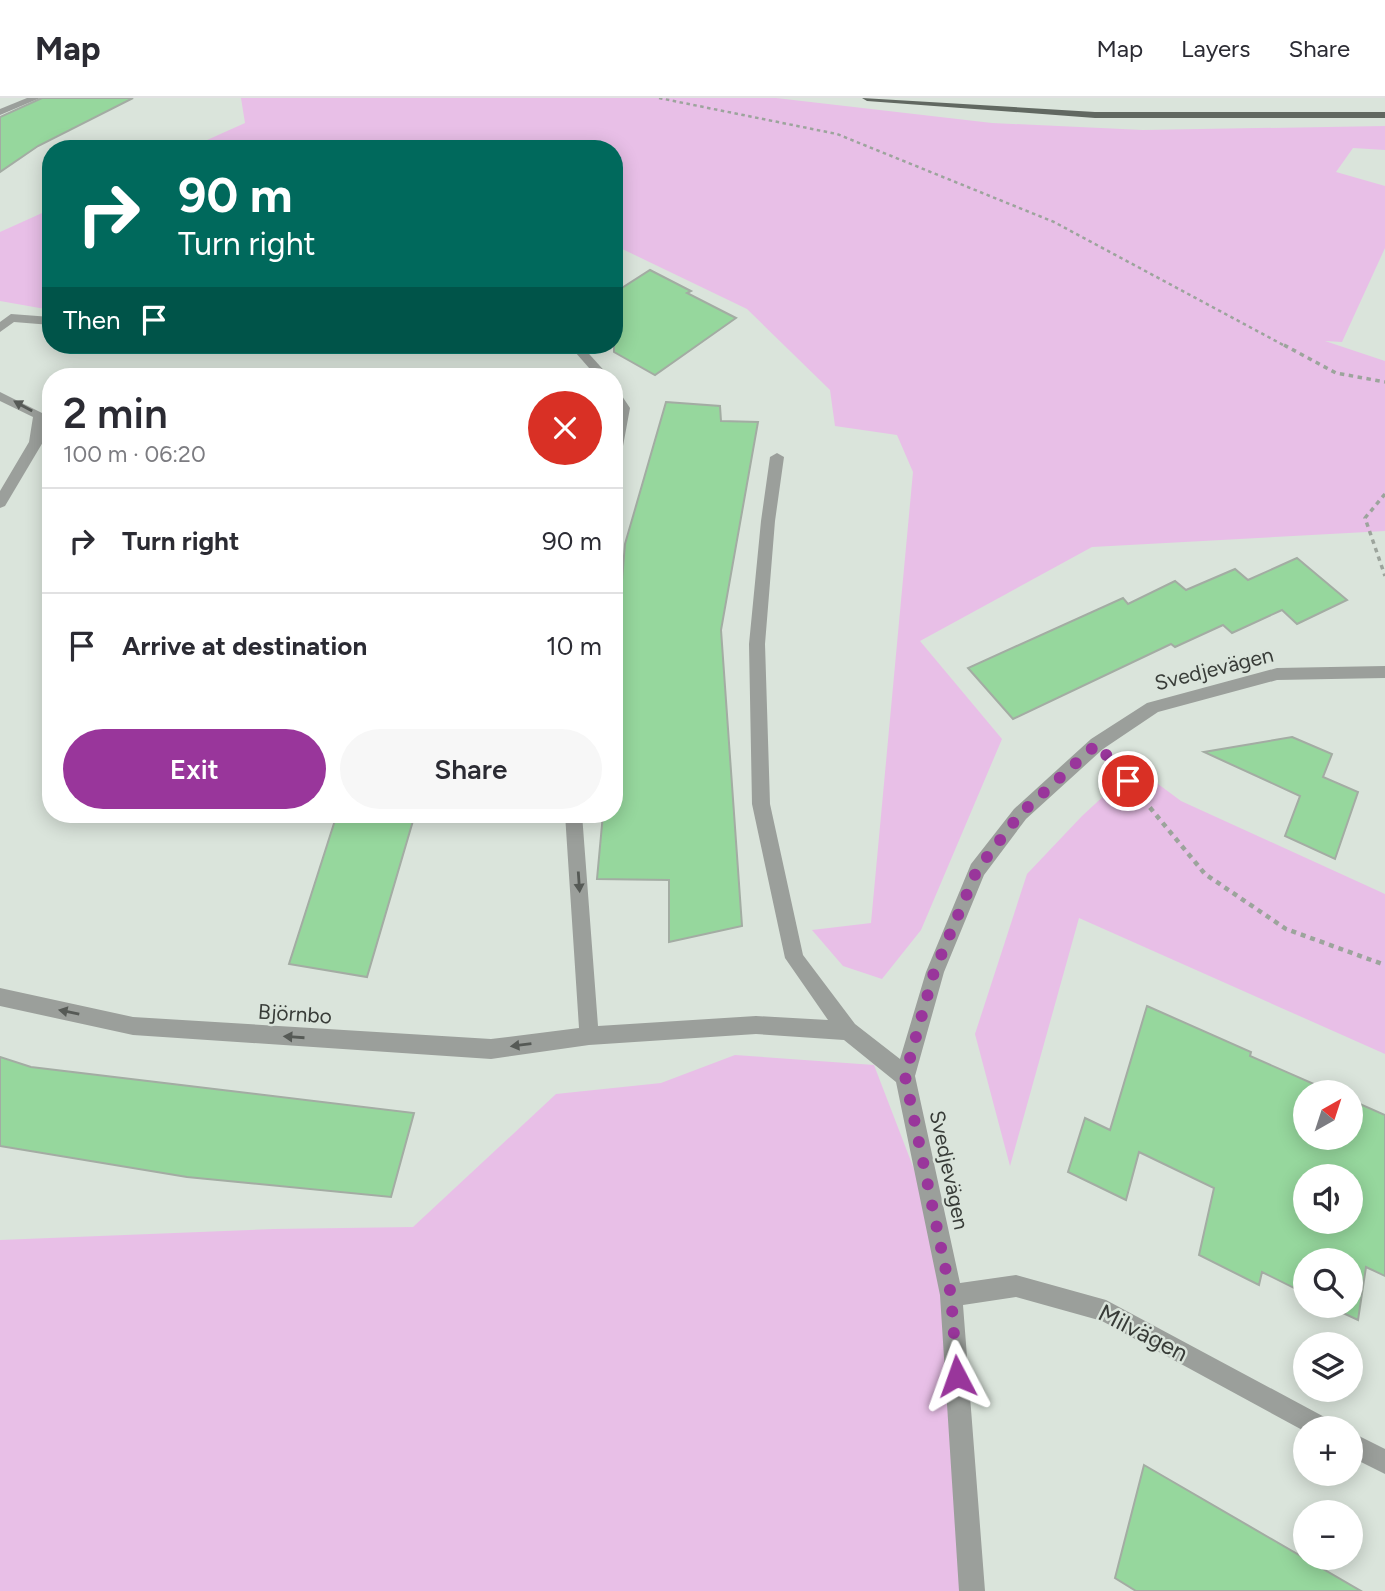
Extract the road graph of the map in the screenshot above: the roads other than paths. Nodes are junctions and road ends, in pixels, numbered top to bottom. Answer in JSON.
{"nodes":[{"id":1,"x":35,"y":98,"type":"edge"},
{"id":2,"x":867,"y":98,"type":"edge"},
{"id":3,"x":0,"y":112,"type":"edge"},
{"id":4,"x":1385,"y":115,"type":"edge"},
{"id":5,"x":6,"y":317,"type":"edge"},
{"id":6,"x":42,"y":320,"type":"edge"},
{"id":7,"x":0,"y":328,"type":"edge"},
{"id":8,"x":583,"y":354,"type":"edge"},
{"id":9,"x":596,"y":368,"type":"edge"},
{"id":10,"x":0,"y":396,"type":"edge"},
{"id":11,"x":777,"y":457,"type":"dead end"},
{"id":12,"x":0,"y":503,"type":"edge"},
{"id":13,"x":1385,"y":673,"type":"edge"},
{"id":14,"x":575,"y":823,"type":"edge"},
{"id":15,"x":0,"y":997,"type":"edge"},
{"id":16,"x":848,"y":1031,"type":"junction"},
{"id":17,"x":589,"y":1036,"type":"junction"},
{"id":18,"x":905,"y":1076,"type":"junction"},
{"id":19,"x":951,"y":1295,"type":"junction"},
{"id":20,"x":1300,"y":1416,"type":"edge"},
{"id":21,"x":1363,"y":1450,"type":"edge"},
{"id":22,"x":1385,"y":1462,"type":"edge"},
{"id":23,"x":972,"y":1591,"type":"edge"}],
"edges":[{"from":1,"to":3,"type":"street"},
{"from":2,"to":4,"type":"main road"},
{"from":5,"to":6,"type":"street"},
{"from":5,"to":7,"type":"street"},
{"from":8,"to":9,"type":"street"},
{"from":12,"to":10,"type":"street","one_way":true},
{"from":11,"to":16,"type":"street"},
{"from":13,"to":18,"type":"street","name":"Svedjevägen"},
{"from":14,"to":17,"type":"street","one_way":true},
{"from":17,"to":15,"type":"street","name":"Björnbo","one_way":true},
{"from":16,"to":17,"type":"street","name":"Björnbo"},
{"from":16,"to":18,"type":"street"},
{"from":18,"to":19,"type":"street","name":"Svedjevägen"},
{"from":19,"to":20,"type":"street","name":"Milvägen"},
{"from":19,"to":23,"type":"street","name":"Svedjevägen"},
{"from":21,"to":22,"type":"street"}]}
